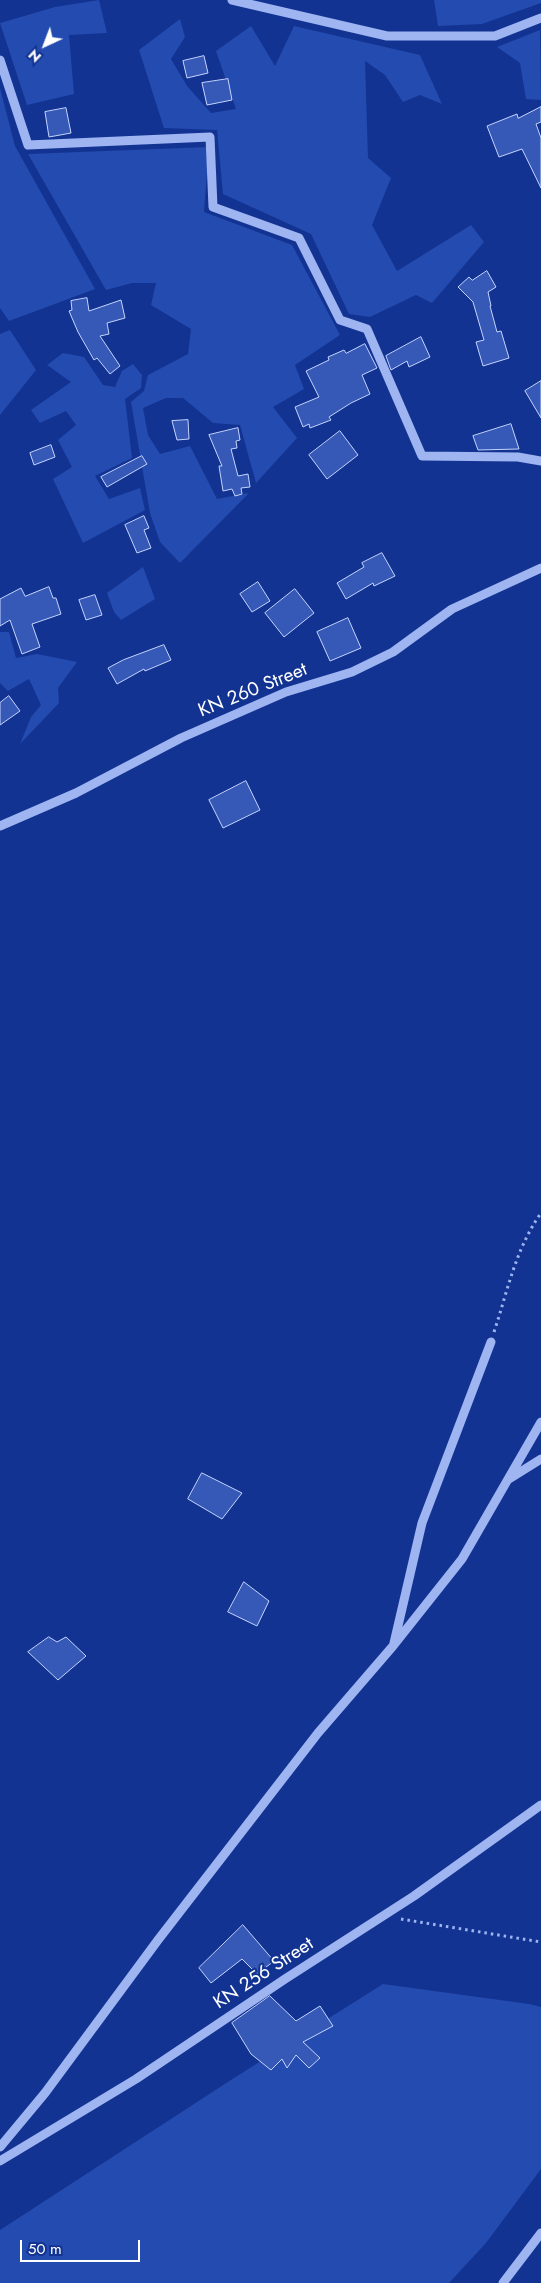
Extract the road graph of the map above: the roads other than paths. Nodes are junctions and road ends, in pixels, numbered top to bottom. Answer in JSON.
{"nodes":[{"id":1,"x":232,"y":0,"type":"edge"},
{"id":2,"x":541,"y":18,"type":"edge"},
{"id":3,"x":0,"y":60,"type":"edge"},
{"id":4,"x":541,"y":461,"type":"edge"},
{"id":5,"x":541,"y":568,"type":"edge"},
{"id":6,"x":0,"y":826,"type":"edge"},
{"id":7,"x":491,"y":1342,"type":"road end"},
{"id":8,"x":541,"y":1422,"type":"edge"},
{"id":9,"x":541,"y":1460,"type":"edge"},
{"id":10,"x":509,"y":1480,"type":"junction"},
{"id":11,"x":393,"y":1646,"type":"junction"},
{"id":12,"x":541,"y":1805,"type":"edge"},
{"id":13,"x":0,"y":2146,"type":"edge"},
{"id":14,"x":0,"y":2161,"type":"edge"},
{"id":15,"x":541,"y":2234,"type":"edge"},
{"id":16,"x":503,"y":2283,"type":"edge"}],
"edges":[{"from":1,"to":2,"type":"street"},
{"from":3,"to":4,"type":"street"},
{"from":5,"to":6,"type":"street","name":"KN 260 Street"},
{"from":7,"to":11,"type":"street"},
{"from":8,"to":10,"type":"street"},
{"from":9,"to":10,"type":"street"},
{"from":10,"to":11,"type":"street"},
{"from":11,"to":13,"type":"street"},
{"from":12,"to":14,"type":"street","name":"KN 256 Street"},
{"from":15,"to":16,"type":"street"}]}
